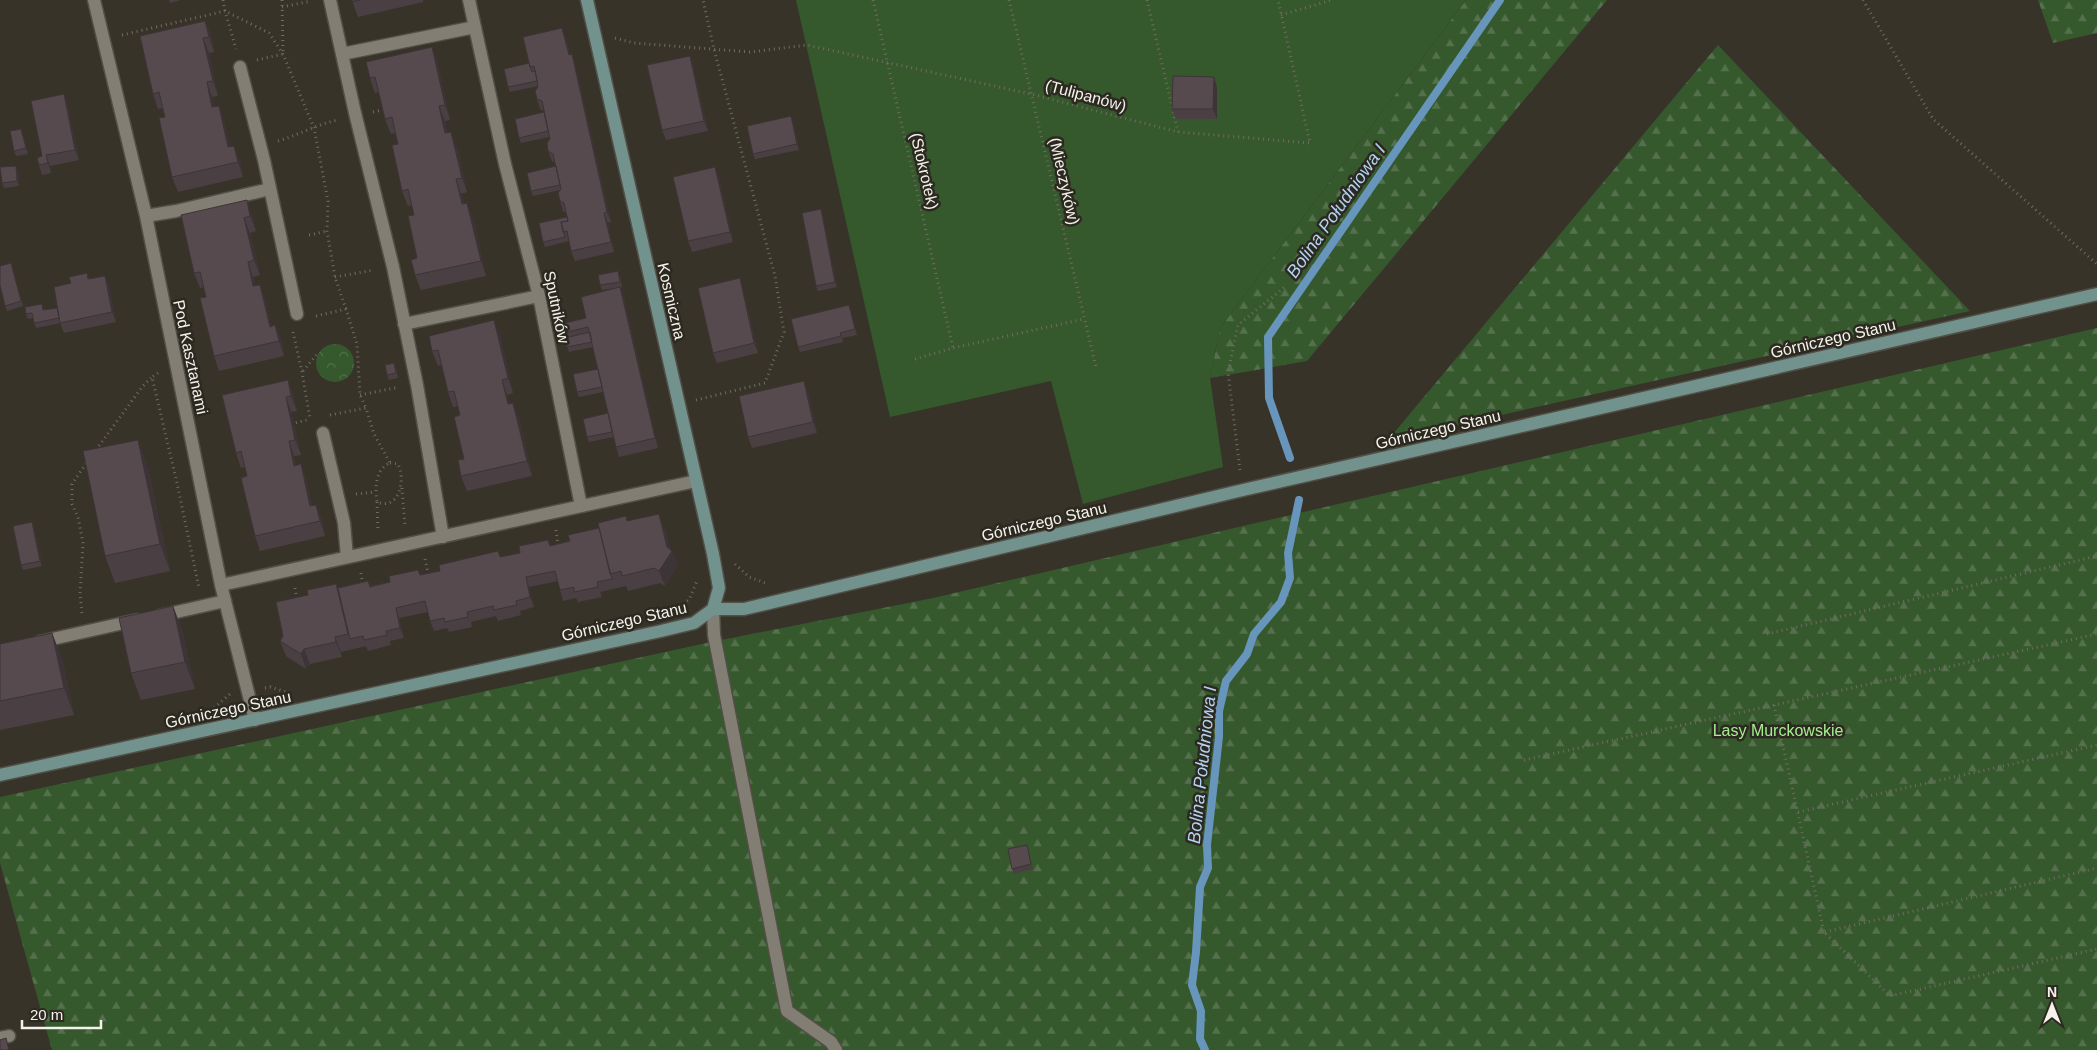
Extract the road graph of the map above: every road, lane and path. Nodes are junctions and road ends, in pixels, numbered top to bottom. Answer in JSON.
{"nodes":[{"id":1,"x":94,"y":0,"type":"edge"},
{"id":2,"x":223,"y":0,"type":"edge"},
{"id":3,"x":282,"y":0,"type":"edge"},
{"id":4,"x":317,"y":0,"type":"edge"},
{"id":5,"x":330,"y":0,"type":"edge"},
{"id":6,"x":469,"y":0,"type":"edge"},
{"id":7,"x":587,"y":0,"type":"edge"},
{"id":8,"x":703,"y":0,"type":"edge"},
{"id":9,"x":873,"y":0,"type":"edge"},
{"id":10,"x":1009,"y":0,"type":"edge"},
{"id":11,"x":1147,"y":0,"type":"edge"},
{"id":12,"x":1278,"y":0,"type":"edge"},
{"id":13,"x":1332,"y":0,"type":"edge"},
{"id":14,"x":1863,"y":0,"type":"edge"},
{"id":15,"x":282,"y":7,"type":"junction"},
{"id":16,"x":225,"y":11,"type":"junction"},
{"id":17,"x":1281,"y":15,"type":"junction"},
{"id":18,"x":475,"y":27,"type":"junction"},
{"id":19,"x":117,"y":36,"type":"dead end"},
{"id":20,"x":616,"y":48,"type":"dead end"},
{"id":21,"x":714,"y":49,"type":"junction"},
{"id":22,"x":283,"y":54,"type":"junction"},
{"id":23,"x":342,"y":54,"type":"junction"},
{"id":24,"x":887,"y":61,"type":"junction"},
{"id":25,"x":240,"y":65,"type":"junction"},
{"id":26,"x":1031,"y":94,"type":"junction"},
{"id":27,"x":383,"y":110,"type":"edge"},
{"id":28,"x":363,"y":114,"type":"dead end"},
{"id":29,"x":344,"y":118,"type":"dead end"},
{"id":30,"x":314,"y":128,"type":"junction"},
{"id":31,"x":1178,"y":132,"type":"junction"},
{"id":32,"x":260,"y":146,"type":"junction"},
{"id":33,"x":270,"y":189,"type":"junction"},
{"id":34,"x":146,"y":216,"type":"junction"},
{"id":35,"x":327,"y":231,"type":"junction"},
{"id":36,"x":309,"y":235,"type":"dead end"},
{"id":37,"x":2097,"y":264,"type":"edge"},
{"id":38,"x":1286,"y":286,"type":"dead end"},
{"id":39,"x":2097,"y":294,"type":"edge"},
{"id":40,"x":539,"y":296,"type":"junction"},
{"id":41,"x":346,"y":309,"type":"junction"},
{"id":42,"x":303,"y":316,"type":"junction"},
{"id":43,"x":1084,"y":319,"type":"junction"},
{"id":44,"x":404,"y":324,"type":"junction"},
{"id":45,"x":953,"y":348,"type":"junction"},
{"id":46,"x":318,"y":353,"type":"dead end"},
{"id":47,"x":915,"y":359,"type":"dead end"},
{"id":48,"x":358,"y":361,"type":"junction"},
{"id":49,"x":354,"y":367,"type":"dead end"},
{"id":50,"x":1096,"y":367,"type":"dead end"},
{"id":51,"x":302,"y":372,"type":"junction"},
{"id":52,"x":152,"y":377,"type":"dead end"},
{"id":53,"x":416,"y":383,"type":"junction"},
{"id":54,"x":693,"y":390,"type":"dead end"},
{"id":55,"x":360,"y":396,"type":"junction"},
{"id":56,"x":695,"y":400,"type":"junction"},
{"id":57,"x":679,"y":404,"type":"junction"},
{"id":58,"x":366,"y":408,"type":"junction"},
{"id":59,"x":697,"y":409,"type":"dead end"},
{"id":60,"x":328,"y":416,"type":"dead end"},
{"id":61,"x":319,"y":417,"type":"dead end"},
{"id":62,"x":310,"y":419,"type":"junction"},
{"id":63,"x":291,"y":424,"type":"edge"},
{"id":64,"x":323,"y":432,"type":"joint"},
{"id":65,"x":390,"y":463,"type":"junction"},
{"id":66,"x":406,"y":469,"type":"dead end"},
{"id":67,"x":402,"y":472,"type":"junction"},
{"id":68,"x":696,"y":481,"type":"junction"},
{"id":69,"x":402,"y":487,"type":"junction"},
{"id":70,"x":1243,"y":490,"type":"junction"},
{"id":71,"x":377,"y":502,"type":"junction"},
{"id":72,"x":580,"y":506,"type":"junction"},
{"id":73,"x":443,"y":537,"type":"junction"},
{"id":74,"x":406,"y":545,"type":"junction"},
{"id":75,"x":379,"y":551,"type":"junction"},
{"id":76,"x":732,"y":556,"type":"dead end"},
{"id":77,"x":2097,"y":556,"type":"edge"},
{"id":78,"x":347,"y":558,"type":"junction"},
{"id":79,"x":767,"y":584,"type":"dead end"},
{"id":80,"x":222,"y":585,"type":"junction"},
{"id":81,"x":226,"y":601,"type":"junction"},
{"id":82,"x":713,"y":609,"type":"junction"},
{"id":83,"x":84,"y":621,"type":"dead end"},
{"id":84,"x":1767,"y":634,"type":"dead end"},
{"id":85,"x":2097,"y":634,"type":"edge"},
{"id":86,"x":28,"y":644,"type":"edge"},
{"id":87,"x":1774,"y":705,"type":"junction"},
{"id":88,"x":255,"y":720,"type":"junction"},
{"id":89,"x":2097,"y":745,"type":"edge"},
{"id":90,"x":1524,"y":760,"type":"dead end"},
{"id":91,"x":0,"y":776,"type":"edge"},
{"id":92,"x":1798,"y":812,"type":"junction"},
{"id":93,"x":2097,"y":868,"type":"edge"},
{"id":94,"x":1824,"y":932,"type":"junction"},
{"id":95,"x":2097,"y":949,"type":"edge"},
{"id":96,"x":836,"y":1050,"type":"edge"}],
"edges":[{"from":1,"to":34,"type":"street","name":"Pod Kasztanami"},
{"from":2,"to":16,"type":"path"},
{"from":3,"to":15,"type":"path"},
{"from":4,"to":15,"type":"path"},
{"from":5,"to":23,"type":"street"},
{"from":6,"to":18,"type":"street","name":"Sputników"},
{"from":7,"to":57,"type":"street","name":"Kosmiczna"},
{"from":8,"to":21,"type":"path"},
{"from":9,"to":24,"type":"path","name":"(Stokrotek)"},
{"from":10,"to":26,"type":"path","name":"(Mieczyków)"},
{"from":11,"to":31,"type":"path"},
{"from":12,"to":17,"type":"path","name":"(Tulipanów)"},
{"from":13,"to":17,"type":"path"},
{"from":14,"to":37,"type":"path"},
{"from":15,"to":22,"type":"path"},
{"from":16,"to":19,"type":"path"},
{"from":16,"to":22,"type":"path"},
{"from":16,"to":25,"type":"path"},
{"from":17,"to":31,"type":"path","name":"(Tulipanów)"},
{"from":18,"to":23,"type":"street"},
{"from":18,"to":40,"type":"street","name":"Sputników"},
{"from":20,"to":21,"type":"path","name":"(Tulipanów)"},
{"from":21,"to":24,"type":"path","name":"(Tulipanów)"},
{"from":21,"to":56,"type":"path"},
{"from":22,"to":25,"type":"path"},
{"from":22,"to":30,"type":"path"},
{"from":23,"to":44,"type":"street"},
{"from":24,"to":26,"type":"path","name":"(Tulipanów)"},
{"from":24,"to":45,"type":"path","name":"(Stokrotek)"},
{"from":25,"to":32,"type":"street"},
{"from":26,"to":31,"type":"path","name":"(Tulipanów)"},
{"from":26,"to":43,"type":"path","name":"(Mieczyków)"},
{"from":27,"to":28,"type":"path"},
{"from":29,"to":30,"type":"path"},
{"from":30,"to":32,"type":"path"},
{"from":30,"to":35,"type":"path"},
{"from":32,"to":33,"type":"street"},
{"from":33,"to":34,"type":"street"},
{"from":33,"to":42,"type":"street"},
{"from":34,"to":80,"type":"street","name":"Pod Kasztanami"},
{"from":35,"to":36,"type":"path"},
{"from":35,"to":41,"type":"path"},
{"from":38,"to":70,"type":"path"},
{"from":39,"to":70,"type":"street","name":"Górniczego Stanu"},
{"from":40,"to":44,"type":"street"},
{"from":40,"to":72,"type":"street","name":"Sputników"},
{"from":41,"to":42,"type":"path"},
{"from":41,"to":48,"type":"path"},
{"from":42,"to":51,"type":"path"},
{"from":43,"to":45,"type":"path"},
{"from":43,"to":50,"type":"path","name":"(Mieczyków)"},
{"from":44,"to":53,"type":"street"},
{"from":45,"to":47,"type":"path"},
{"from":46,"to":51,"type":"path"},
{"from":48,"to":49,"type":"path"},
{"from":48,"to":55,"type":"path"},
{"from":51,"to":62,"type":"path"},
{"from":52,"to":83,"type":"path"},
{"from":53,"to":55,"type":"path"},
{"from":53,"to":73,"type":"street"},
{"from":54,"to":56,"type":"path"},
{"from":55,"to":58,"type":"path"},
{"from":56,"to":57,"type":"path"},
{"from":56,"to":59,"type":"path"},
{"from":57,"to":68,"type":"street","name":"Kosmiczna"},
{"from":58,"to":60,"type":"path"},
{"from":58,"to":65,"type":"path"},
{"from":61,"to":62,"type":"path"},
{"from":62,"to":63,"type":"path"},
{"from":62,"to":64,"type":"path"},
{"from":64,"to":78,"type":"street"},
{"from":65,"to":67,"type":"path"},
{"from":65,"to":71,"type":"path"},
{"from":66,"to":67,"type":"path"},
{"from":67,"to":69,"type":"path"},
{"from":68,"to":72,"type":"street"},
{"from":68,"to":82,"type":"street","name":"Kosmiczna"},
{"from":69,"to":71,"type":"path"},
{"from":69,"to":74,"type":"path"},
{"from":70,"to":82,"type":"street","name":"Górniczego Stanu"},
{"from":71,"to":75,"type":"path"},
{"from":72,"to":73,"type":"street"},
{"from":73,"to":74,"type":"street"},
{"from":74,"to":75,"type":"street"},
{"from":75,"to":78,"type":"street"},
{"from":76,"to":79,"type":"path"},
{"from":77,"to":84,"type":"path"},
{"from":78,"to":80,"type":"street"},
{"from":80,"to":81,"type":"street","name":"Pod Kasztanami"},
{"from":81,"to":86,"type":"street"},
{"from":81,"to":88,"type":"street","name":"Pod Kasztanami"},
{"from":82,"to":88,"type":"street","name":"Górniczego Stanu"},
{"from":82,"to":96,"type":"street"},
{"from":85,"to":87,"type":"path"},
{"from":87,"to":90,"type":"path"},
{"from":87,"to":92,"type":"path"},
{"from":88,"to":91,"type":"street","name":"Górniczego Stanu"},
{"from":89,"to":92,"type":"path"},
{"from":92,"to":94,"type":"path"},
{"from":93,"to":94,"type":"path"},
{"from":94,"to":95,"type":"path"}]}
